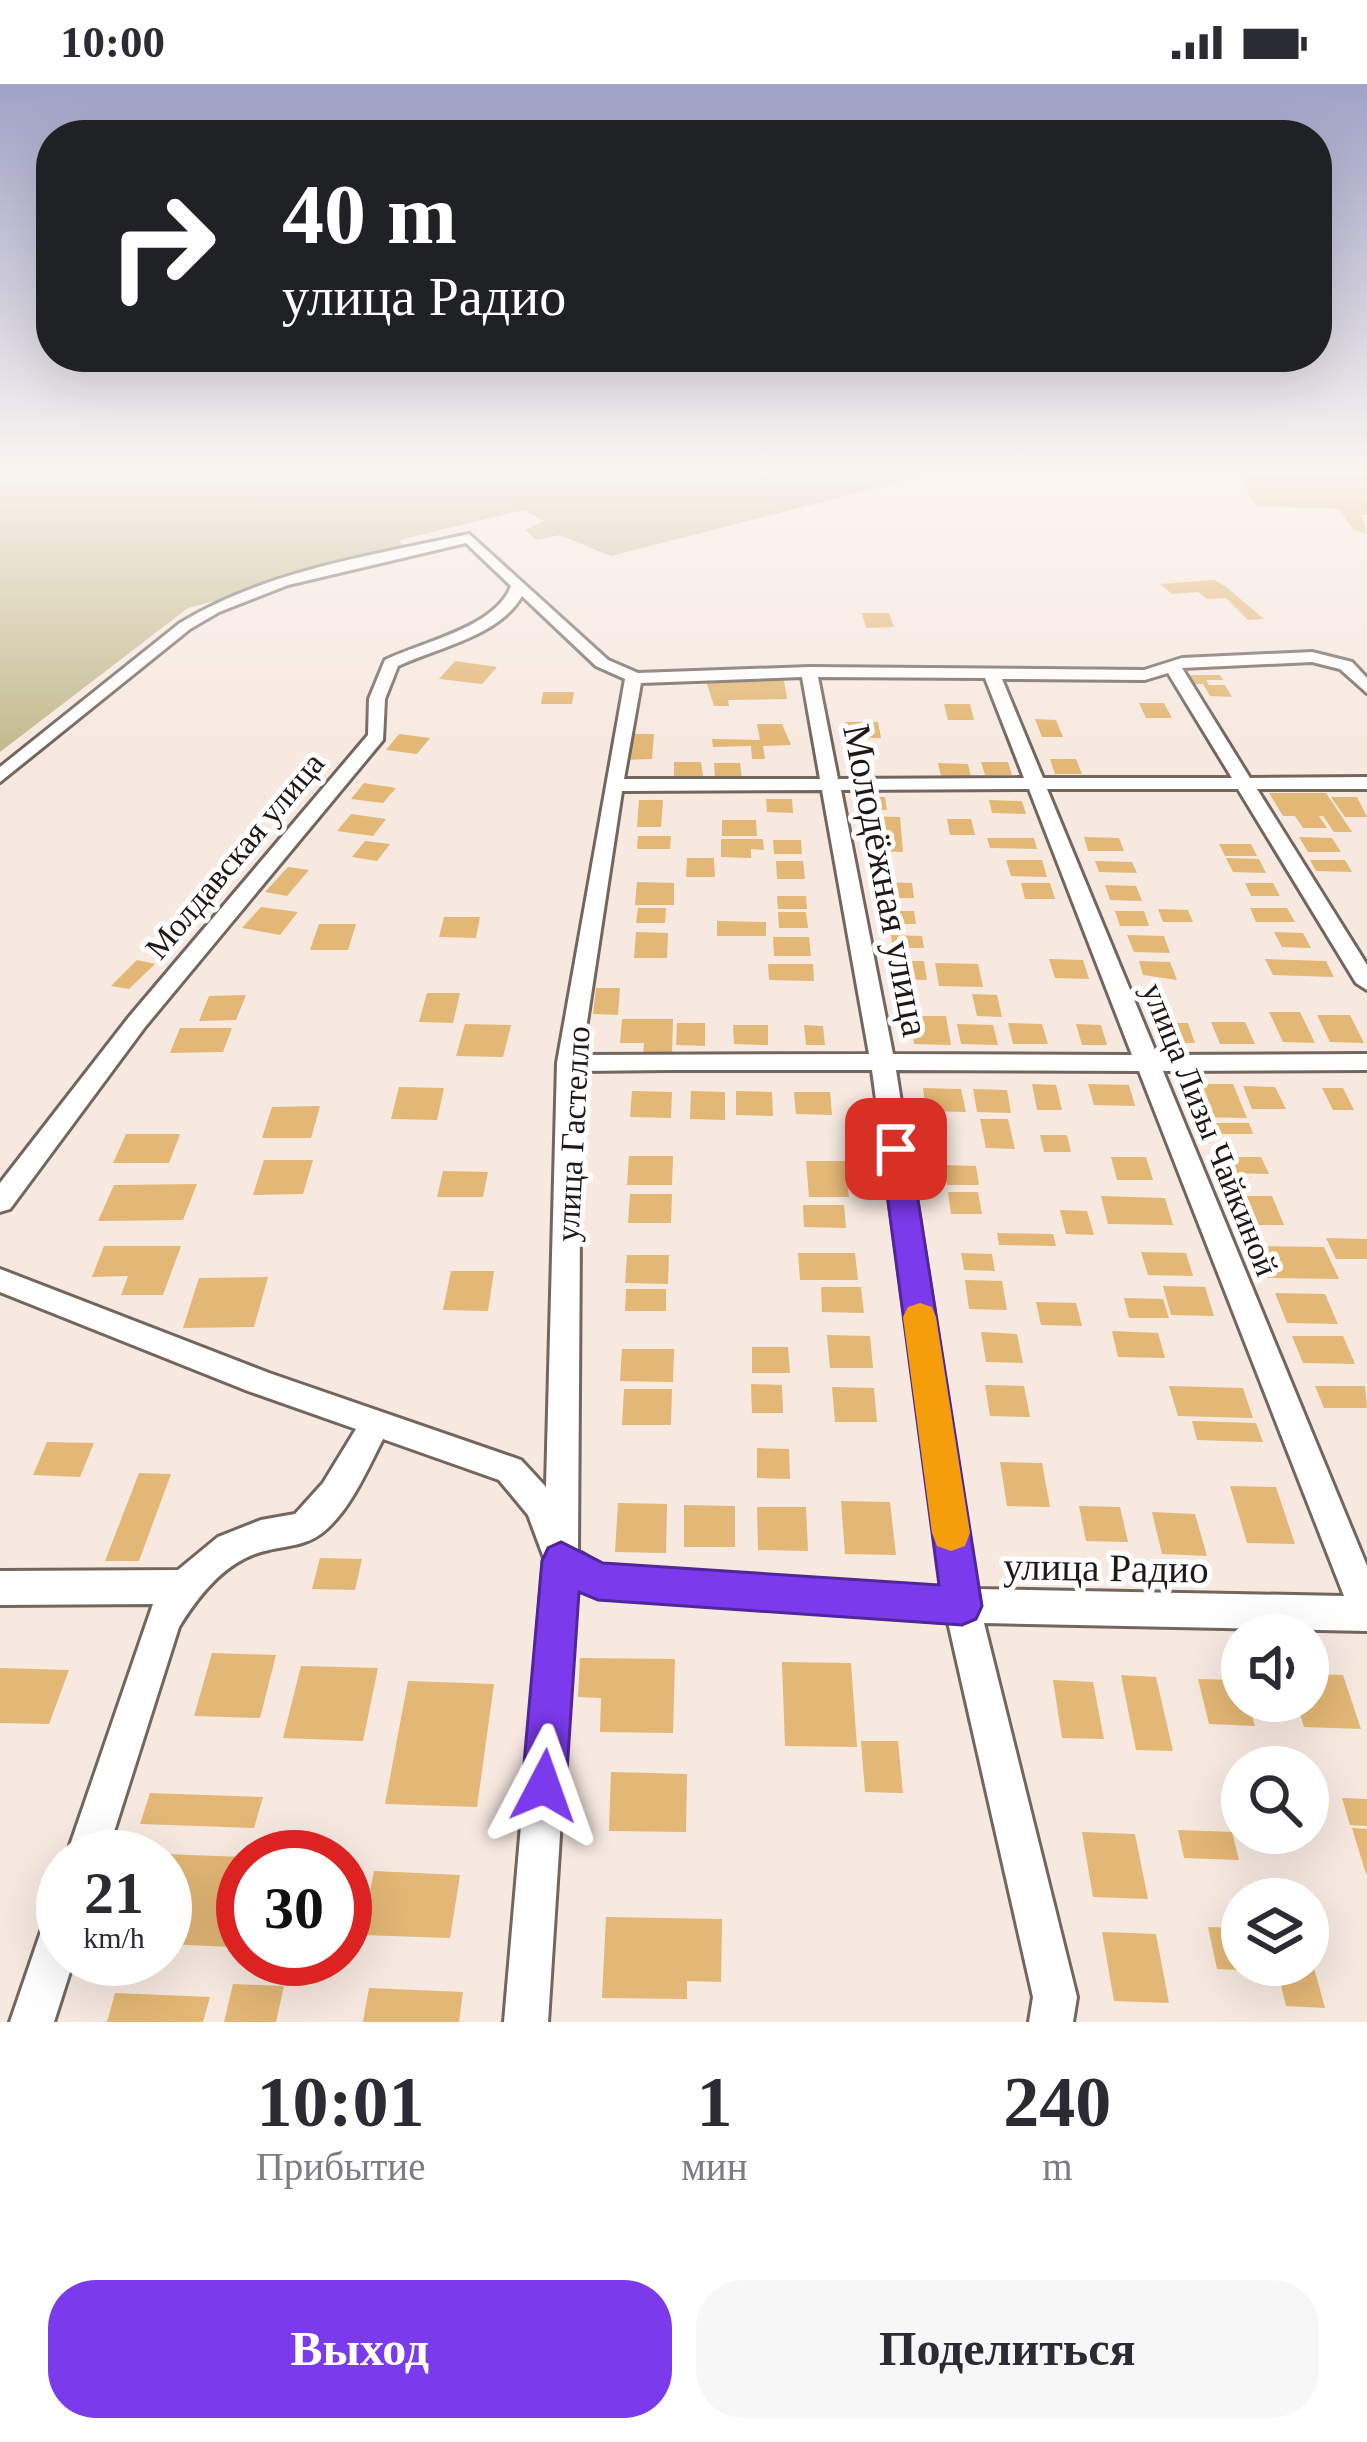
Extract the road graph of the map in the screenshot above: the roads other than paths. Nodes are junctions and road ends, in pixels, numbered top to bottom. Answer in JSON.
{"nodes":[{"id":1,"x":381,"y":560,"type":"edge"},
{"id":2,"x":493,"y":560,"type":"edge"},
{"id":3,"x":519,"y":584,"type":"junction"},
{"id":4,"x":1172,"y":666,"type":"junction"},
{"id":5,"x":808,"y":672,"type":"junction"},
{"id":6,"x":992,"y":675,"type":"junction"},
{"id":7,"x":636,"y":678,"type":"junction"},
{"id":8,"x":1367,"y":688,"type":"edge"},
{"id":9,"x":0,"y":776,"type":"edge"},
{"id":10,"x":1367,"y":783,"type":"edge"},
{"id":11,"x":828,"y":784,"type":"junction"},
{"id":12,"x":1248,"y":784,"type":"junction"},
{"id":13,"x":616,"y":785,"type":"junction"},
{"id":14,"x":1039,"y":785,"type":"junction"},
{"id":15,"x":1367,"y":983,"type":"edge"},
{"id":16,"x":882,"y":1058,"type":"junction"},
{"id":17,"x":569,"y":1063,"type":"junction"},
{"id":18,"x":1367,"y":1063,"type":"edge"},
{"id":19,"x":1150,"y":1064,"type":"junction"},
{"id":20,"x":0,"y":1202,"type":"edge"},
{"id":21,"x":0,"y":1280,"type":"edge"},
{"id":22,"x":376,"y":1423,"type":"junction"},
{"id":23,"x":560,"y":1578,"type":"junction"},
{"id":24,"x":183,"y":1587,"type":"junction"},
{"id":25,"x":0,"y":1588,"type":"edge"},
{"id":26,"x":962,"y":1606,"type":"junction"},
{"id":27,"x":1367,"y":1611,"type":"edge"},
{"id":28,"x":95,"y":1830,"type":"edge"},
{"id":29,"x":44,"y":1986,"type":"edge"},
{"id":30,"x":32,"y":2022,"type":"edge"},
{"id":31,"x":526,"y":2022,"type":"edge"},
{"id":32,"x":1051,"y":2022,"type":"edge"}],
"edges":[{"from":1,"to":9,"type":"street"},
{"from":2,"to":3,"type":"street"},
{"from":3,"to":7,"type":"street"},
{"from":3,"to":20,"type":"street","name":"Молдавская улица"},
{"from":4,"to":6,"type":"street"},
{"from":4,"to":8,"type":"street"},
{"from":4,"to":12,"type":"street"},
{"from":5,"to":6,"type":"street"},
{"from":5,"to":7,"type":"street"},
{"from":5,"to":11,"type":"street","name":"Молодёжная улица"},
{"from":6,"to":14,"type":"street","name":"улица Лизы Чайкиной"},
{"from":7,"to":13,"type":"street","name":"улица Гастелло"},
{"from":10,"to":12,"type":"street"},
{"from":11,"to":13,"type":"street"},
{"from":11,"to":14,"type":"street"},
{"from":11,"to":16,"type":"street","name":"Молодёжная улица"},
{"from":12,"to":14,"type":"street"},
{"from":12,"to":15,"type":"street"},
{"from":13,"to":17,"type":"street","name":"улица Гастелло"},
{"from":14,"to":19,"type":"street","name":"улица Лизы Чайкиной"},
{"from":16,"to":17,"type":"street"},
{"from":16,"to":19,"type":"street"},
{"from":16,"to":26,"type":"street","name":"Молодёжная улица"},
{"from":17,"to":23,"type":"street","name":"улица Гастелло"},
{"from":18,"to":19,"type":"street"},
{"from":19,"to":27,"type":"street","name":"улица Лизы Чайкиной"},
{"from":21,"to":22,"type":"street"},
{"from":22,"to":23,"type":"street"},
{"from":22,"to":24,"type":"street"},
{"from":23,"to":26,"type":"street","name":"улица Радио"},
{"from":23,"to":31,"type":"street","name":"улица Гастелло"},
{"from":24,"to":25,"type":"street"},
{"from":24,"to":28,"type":"street"},
{"from":26,"to":27,"type":"street","name":"улица Радио"},
{"from":26,"to":32,"type":"street","name":"Молодёжная улица"},
{"from":29,"to":30,"type":"street"}]}
